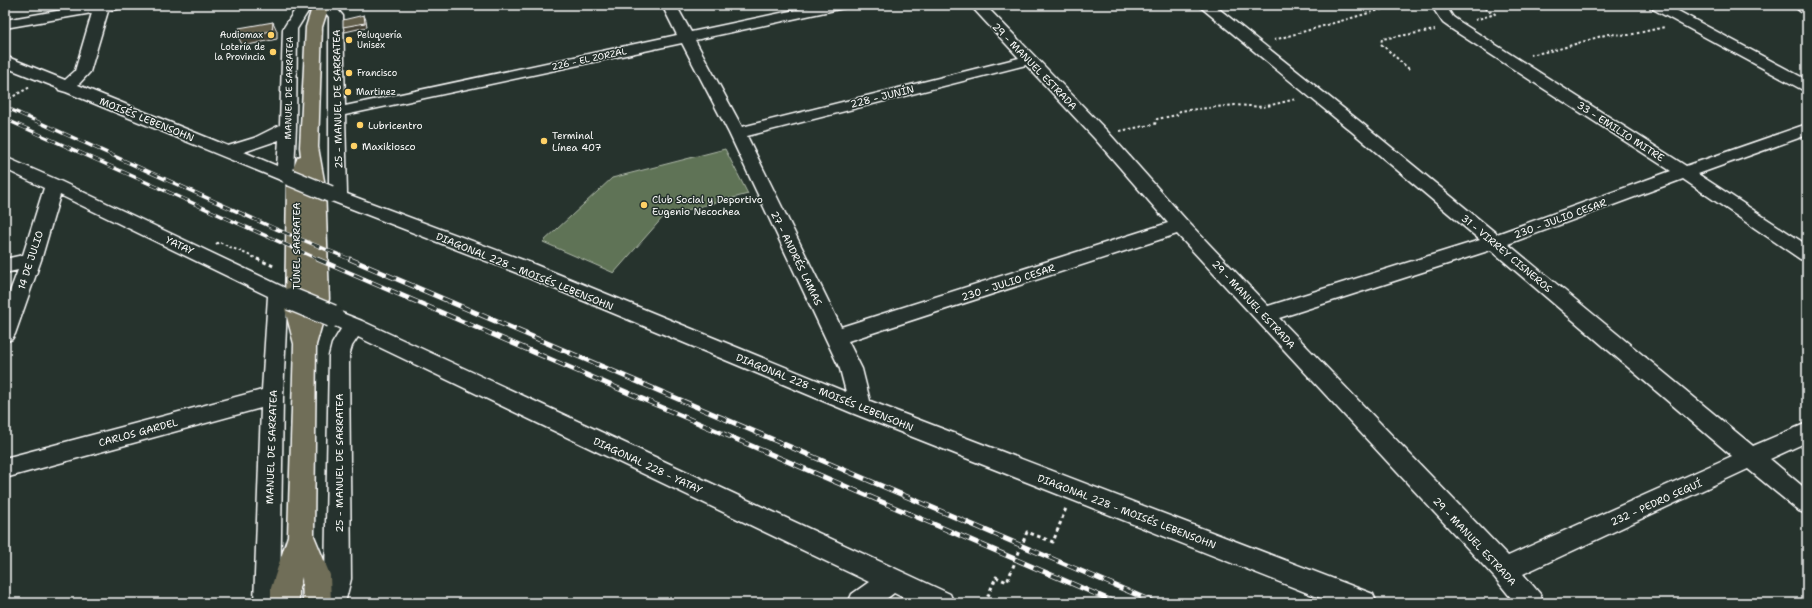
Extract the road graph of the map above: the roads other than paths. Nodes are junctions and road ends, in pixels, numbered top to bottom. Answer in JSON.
{"nodes":[{"id":1,"x":305,"y":5,"type":"edge"},
{"id":2,"x":321,"y":5,"type":"edge"},
{"id":3,"x":326,"y":5,"type":"edge"},
{"id":4,"x":669,"y":5,"type":"edge"},
{"id":5,"x":839,"y":5,"type":"edge"},
{"id":6,"x":977,"y":5,"type":"edge"},
{"id":7,"x":1205,"y":5,"type":"edge"},
{"id":8,"x":1438,"y":5,"type":"edge"},
{"id":9,"x":1656,"y":5,"type":"edge"},
{"id":10,"x":1800,"y":5,"type":"edge"},
{"id":11,"x":106,"y":6,"type":"edge"},
{"id":12,"x":1807,"y":10,"type":"edge"},
{"id":13,"x":5,"y":24,"type":"edge"},
{"id":14,"x":314,"y":27,"type":"junction"},
{"id":15,"x":687,"y":38,"type":"junction"},
{"id":16,"x":1028,"y":60,"type":"junction"},
{"id":17,"x":5,"y":61,"type":"edge"},
{"id":18,"x":1807,"y":86,"type":"edge"},
{"id":19,"x":65,"y":87,"type":"junction"},
{"id":20,"x":338,"y":112,"type":"junction"},
{"id":21,"x":288,"y":127,"type":"junction"},
{"id":22,"x":1807,"y":130,"type":"edge"},
{"id":23,"x":737,"y":133,"type":"junction"},
{"id":24,"x":229,"y":151,"type":"junction"},
{"id":25,"x":5,"y":162,"type":"edge"},
{"id":26,"x":1683,"y":173,"type":"junction"},
{"id":27,"x":287,"y":176,"type":"junction"},
{"id":28,"x":54,"y":185,"type":"junction"},
{"id":29,"x":334,"y":196,"type":"junction"},
{"id":30,"x":1181,"y":226,"type":"junction"},
{"id":31,"x":1494,"y":242,"type":"junction"},
{"id":32,"x":1807,"y":254,"type":"edge"},
{"id":33,"x":31,"y":260,"type":"junction"},
{"id":34,"x":5,"y":266,"type":"edge"},
{"id":35,"x":284,"y":295,"type":"junction"},
{"id":36,"x":1264,"y":315,"type":"junction"},
{"id":37,"x":355,"y":326,"type":"junction"},
{"id":38,"x":5,"y":334,"type":"edge"},
{"id":39,"x":835,"y":337,"type":"junction"},
{"id":40,"x":272,"y":396,"type":"junction"},
{"id":41,"x":860,"y":407,"type":"junction"},
{"id":42,"x":1807,"y":432,"type":"edge"},
{"id":43,"x":1751,"y":458,"type":"junction"},
{"id":44,"x":5,"y":468,"type":"edge"},
{"id":45,"x":1807,"y":504,"type":"edge"},
{"id":46,"x":301,"y":536,"type":"junction"},
{"id":47,"x":1504,"y":570,"type":"junction"},
{"id":48,"x":891,"y":580,"type":"junction"},
{"id":49,"x":267,"y":603,"type":"edge"},
{"id":50,"x":285,"y":603,"type":"edge"},
{"id":51,"x":318,"y":603,"type":"edge"},
{"id":52,"x":332,"y":603,"type":"edge"},
{"id":53,"x":861,"y":603,"type":"edge"},
{"id":54,"x":941,"y":603,"type":"edge"},
{"id":55,"x":1364,"y":603,"type":"edge"},
{"id":56,"x":1531,"y":603,"type":"edge"}],
"edges":[{"from":1,"to":14,"type":"main road","name":"MANUEL DE SARRATEA"},
{"from":1,"to":21,"type":"street","name":"MANUEL DE SARRATEA"},
{"from":2,"to":14,"type":"main road"},
{"from":3,"to":20,"type":"street","name":"25 - MANUEL DE SARRATEA"},
{"from":4,"to":15,"type":"street","name":"27 - ANDRÉS LAMAS"},
{"from":5,"to":15,"type":"street","name":"226 - EL ZORZAL"},
{"from":6,"to":16,"type":"street","name":"29 - MANUEL ESTRADA"},
{"from":7,"to":31,"type":"street","name":"31 - VIRREY CISNEROS"},
{"from":8,"to":26,"type":"street","name":"33 - EMILIO MITRE"},
{"from":9,"to":18,"type":"street"},
{"from":10,"to":12,"type":"street"},
{"from":11,"to":13,"type":"street"},
{"from":11,"to":19,"type":"street"},
{"from":14,"to":46,"type":"main road","name":"TÚNEL SARRATEA"},
{"from":15,"to":20,"type":"street","name":"226 - EL ZORZAL"},
{"from":15,"to":23,"type":"street","name":"27 - ANDRÉS LAMAS"},
{"from":16,"to":23,"type":"street","name":"228 - JUNÍN"},
{"from":16,"to":30,"type":"street","name":"29 - MANUEL ESTRADA"},
{"from":17,"to":19,"type":"street","name":"MOISÉS LEBENSOHN"},
{"from":19,"to":24,"type":"street","name":"MOISÉS LEBENSOHN"},
{"from":20,"to":29,"type":"street","name":"25 - MANUEL DE SARRATEA"},
{"from":21,"to":24,"type":"street"},
{"from":21,"to":27,"type":"street","name":"MANUEL DE SARRATEA"},
{"from":22,"to":26,"type":"street","name":"230 - JULIO CESAR"},
{"from":23,"to":39,"type":"street","name":"27 - ANDRÉS LAMAS"},
{"from":24,"to":27,"type":"street","name":"MOISÉS LEBENSOHN"},
{"from":25,"to":28,"type":"street","name":"YATAY"},
{"from":26,"to":31,"type":"street","name":"230 - JULIO CESAR"},
{"from":26,"to":32,"type":"street","name":"33 - EMILIO MITRE"},
{"from":27,"to":29,"type":"street","name":"DIAGONAL 228 - MOISÉS LEBENSOHN","bridge":true},
{"from":28,"to":33,"type":"street","name":"14 DE JULIO"},
{"from":28,"to":35,"type":"street","name":"YATAY"},
{"from":29,"to":41,"type":"street","name":"DIAGONAL 228 - MOISÉS LEBENSOHN"},
{"from":30,"to":36,"type":"street","name":"29 - MANUEL ESTRADA"},
{"from":30,"to":39,"type":"street","name":"230 - JULIO CESAR"},
{"from":31,"to":36,"type":"street","name":"230 - JULIO CESAR"},
{"from":31,"to":43,"type":"street","name":"31 - VIRREY CISNEROS"},
{"from":33,"to":34,"type":"street"},
{"from":33,"to":38,"type":"street","name":"14 DE JULIO"},
{"from":35,"to":37,"type":"street","name":"YATAY","bridge":true},
{"from":35,"to":40,"type":"street","name":"MANUEL DE SARRATEA"},
{"from":36,"to":47,"type":"street","name":"29 - MANUEL ESTRADA"},
{"from":37,"to":48,"type":"street","name":"DIAGONAL 228 - YATAY"},
{"from":37,"to":52,"type":"street","name":"25 - MANUEL DE SARRATEA"},
{"from":39,"to":41,"type":"street","name":"27 - ANDRÉS LAMAS"},
{"from":40,"to":44,"type":"street","name":"CARLOS GARDEL"},
{"from":40,"to":49,"type":"street","name":"MANUEL DE SARRATEA"},
{"from":41,"to":55,"type":"street","name":"DIAGONAL 228 - MOISÉS LEBENSOHN"},
{"from":42,"to":43,"type":"street","name":"232 - PEDRO SEGUÍ"},
{"from":43,"to":45,"type":"street","name":"31 - VIRREY CISNEROS"},
{"from":43,"to":47,"type":"street","name":"232 - PEDRO SEGUÍ"},
{"from":46,"to":50,"type":"main road"},
{"from":46,"to":51,"type":"main road"},
{"from":47,"to":56,"type":"street","name":"29 - MANUEL ESTRADA"},
{"from":48,"to":53,"type":"street"},
{"from":48,"to":54,"type":"street","name":"DIAGONAL 228 - YATAY"}]}
